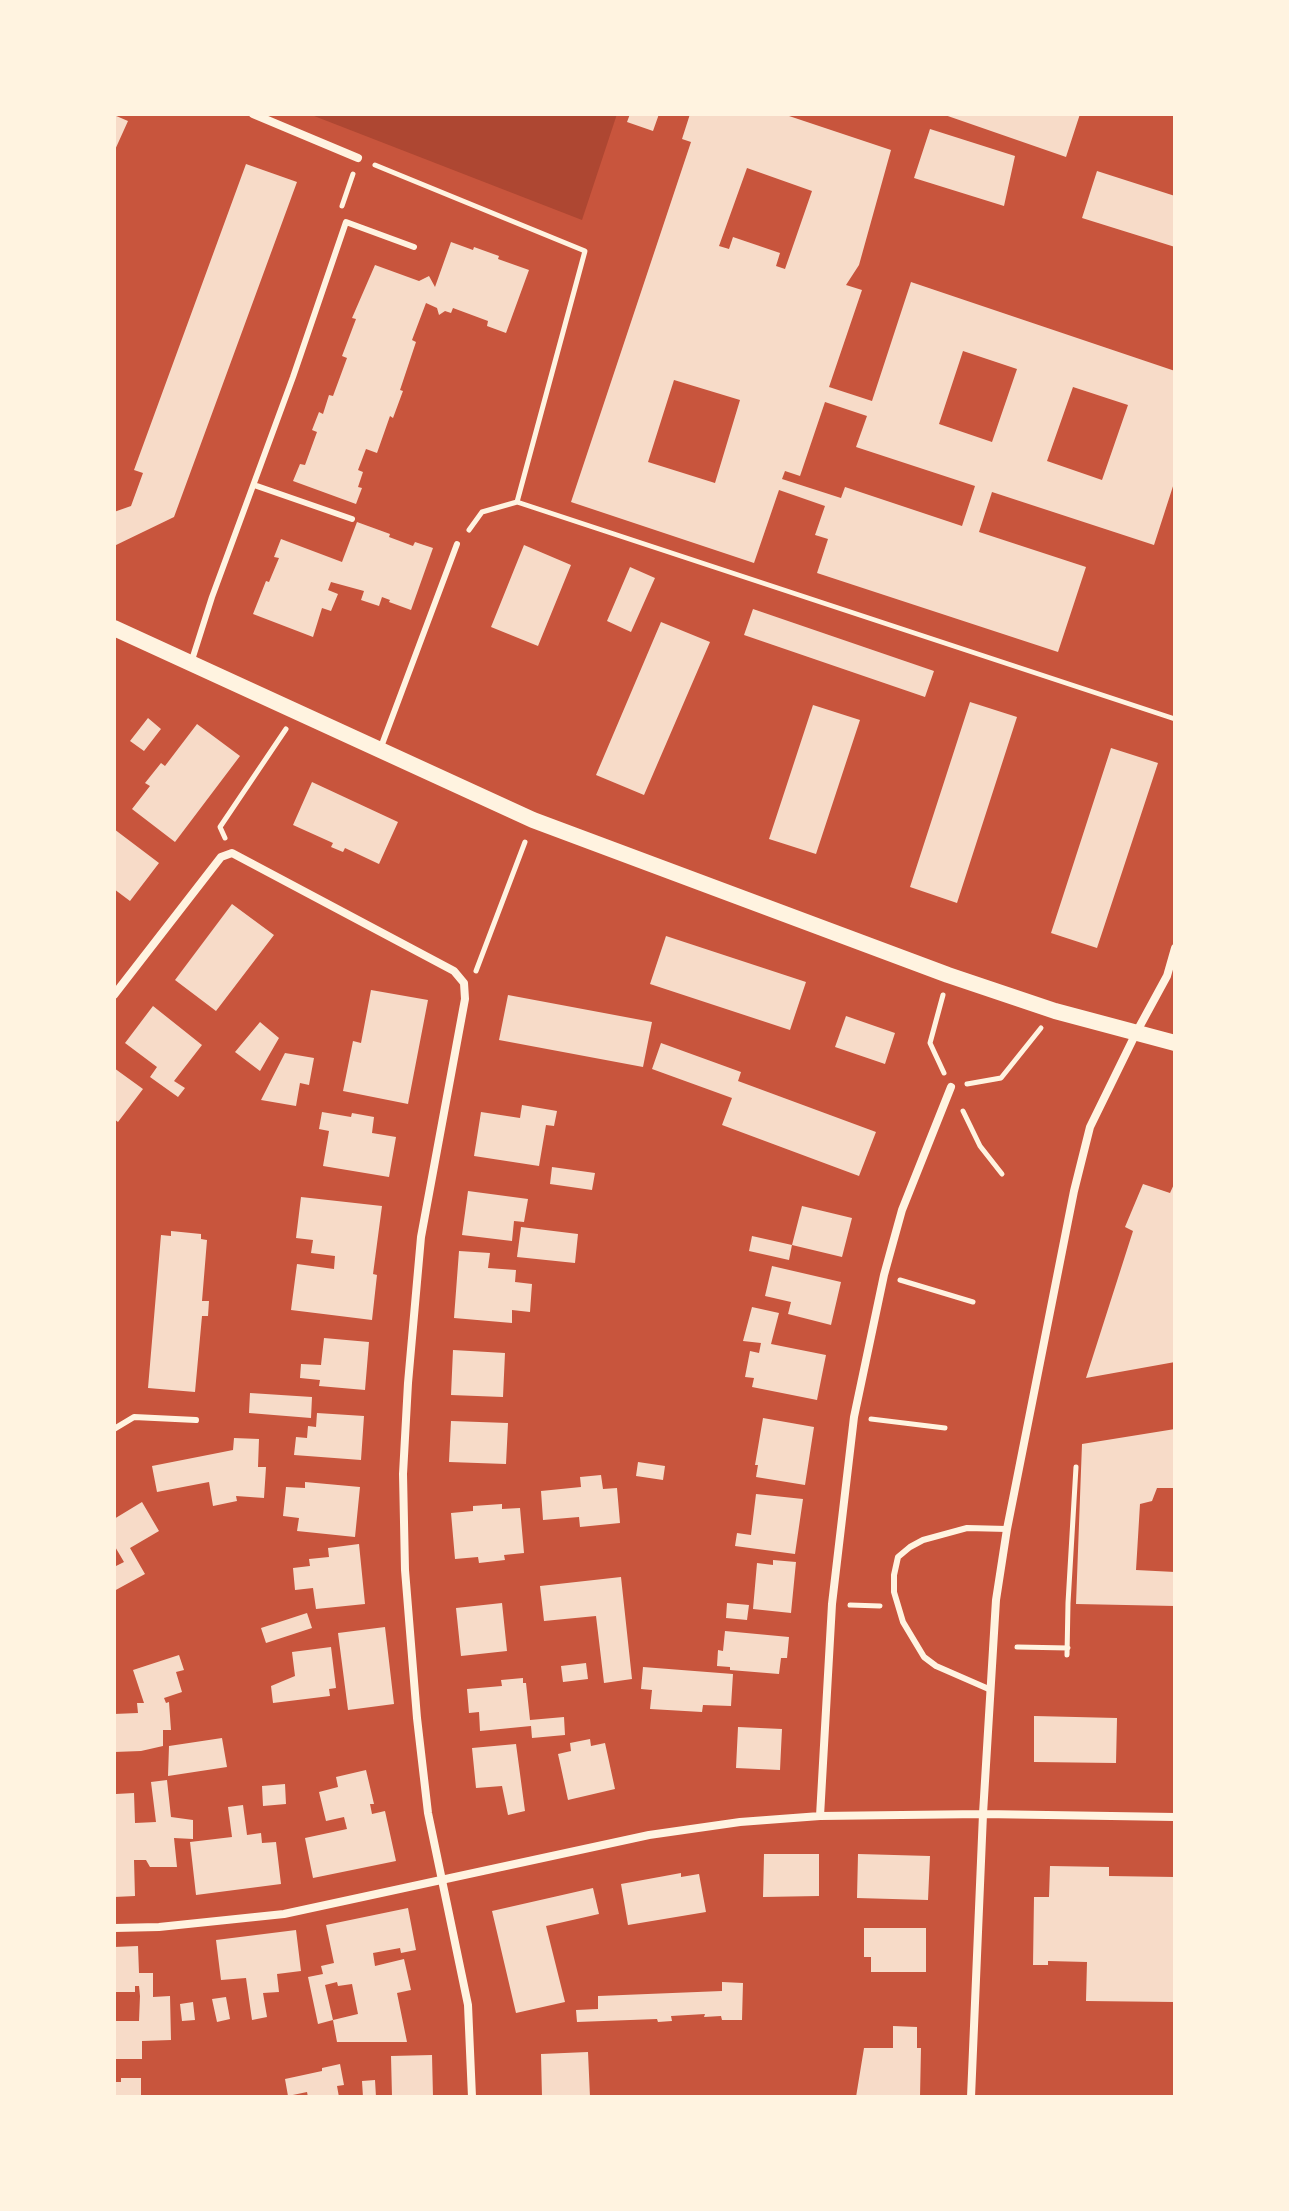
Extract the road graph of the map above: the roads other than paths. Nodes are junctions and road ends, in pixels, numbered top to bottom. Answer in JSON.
{"nodes":[{"id":1,"x":253,"y":114,"type":"edge"},
{"id":2,"x":358,"y":158,"type":"road end"},
{"id":3,"x":414,"y":247,"type":"dead end"},
{"id":4,"x":254,"y":485,"type":"junction"},
{"id":5,"x":352,"y":519,"type":"dead end"},
{"id":6,"x":457,"y":544,"type":"road end"},
{"id":7,"x":114,"y":628,"type":"edge"},
{"id":8,"x":191,"y":663,"type":"junction"},
{"id":9,"x":380,"y":750,"type":"junction"},
{"id":10,"x":1175,"y":948,"type":"edge"},
{"id":11,"x":114,"y":995,"type":"edge"},
{"id":12,"x":1136,"y":1033,"type":"junction"},
{"id":13,"x":1175,"y":1043,"type":"edge"},
{"id":14,"x":951,"y":1087,"type":"road end"},
{"id":15,"x":196,"y":1420,"type":"dead end"},
{"id":16,"x":114,"y":1429,"type":"edge"},
{"id":17,"x":1007,"y":1529,"type":"junction"},
{"id":18,"x":991,"y":1690,"type":"junction"},
{"id":19,"x":983,"y":1814,"type":"junction"},
{"id":20,"x":820,"y":1816,"type":"junction"},
{"id":21,"x":1175,"y":1817,"type":"edge"},
{"id":22,"x":441,"y":1879,"type":"junction"},
{"id":23,"x":114,"y":1928,"type":"edge"},
{"id":24,"x":472,"y":2097,"type":"edge"},
{"id":25,"x":971,"y":2097,"type":"edge"}],
"edges":[{"from":1,"to":2,"type":"street"},
{"from":3,"to":4,"type":"lane"},
{"from":4,"to":5,"type":"lane"},
{"from":4,"to":8,"type":"lane"},
{"from":6,"to":9,"type":"lane"},
{"from":7,"to":8,"type":"main road"},
{"from":8,"to":9,"type":"main road"},
{"from":9,"to":12,"type":"main road"},
{"from":10,"to":12,"type":"street"},
{"from":11,"to":22,"type":"street"},
{"from":12,"to":13,"type":"main road"},
{"from":12,"to":17,"type":"street"},
{"from":14,"to":20,"type":"street"},
{"from":15,"to":16,"type":"lane"},
{"from":17,"to":18,"type":"street"},
{"from":17,"to":18,"type":"lane"},
{"from":18,"to":19,"type":"street"},
{"from":19,"to":20,"type":"street"},
{"from":19,"to":21,"type":"street"},
{"from":19,"to":25,"type":"street"},
{"from":20,"to":22,"type":"street"},
{"from":22,"to":23,"type":"street"},
{"from":22,"to":24,"type":"street"}]}
